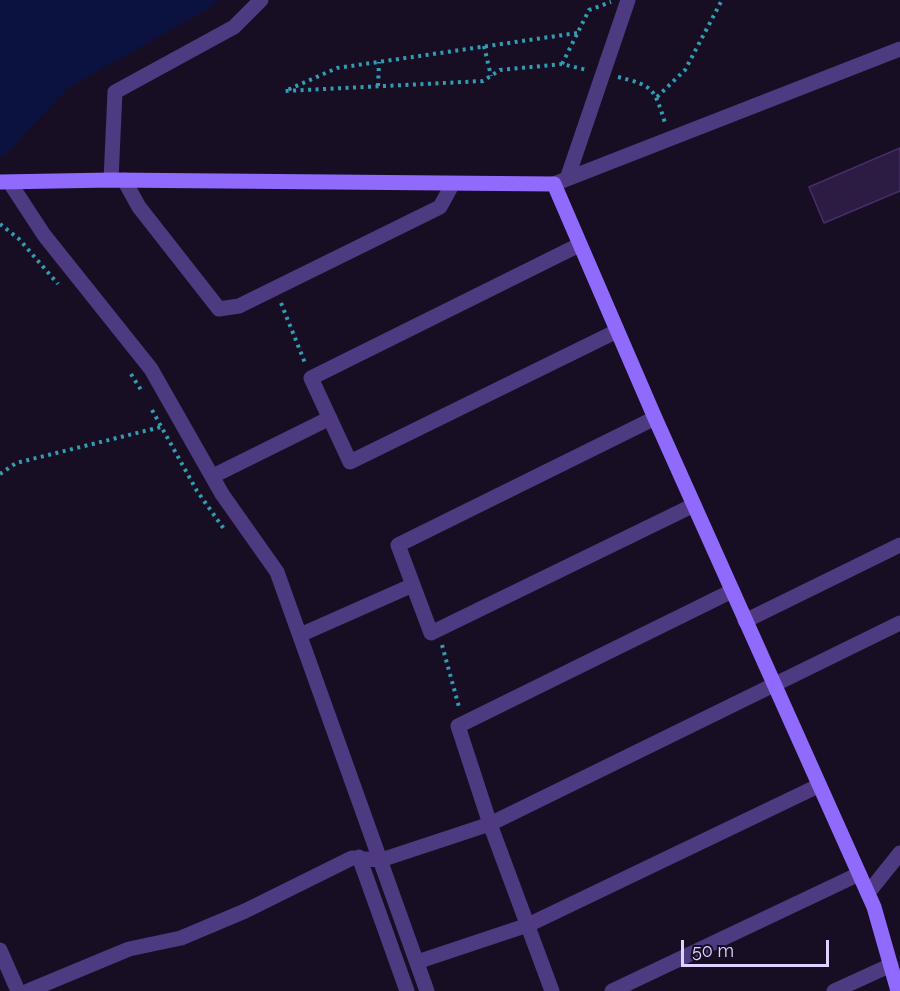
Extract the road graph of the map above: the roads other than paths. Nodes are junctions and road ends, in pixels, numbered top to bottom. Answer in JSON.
{"nodes":[{"id":1,"x":261,"y":0,"type":"edge"},
{"id":2,"x":628,"y":0,"type":"edge"},
{"id":3,"x":900,"y":49,"type":"edge"},
{"id":4,"x":118,"y":180,"type":"junction"},
{"id":5,"x":561,"y":182,"type":"junction"},
{"id":6,"x":5,"y":183,"type":"edge"},
{"id":7,"x":452,"y":185,"type":"junction"},
{"id":8,"x":579,"y":245,"type":"junction"},
{"id":9,"x":617,"y":331,"type":"junction"},
{"id":10,"x":330,"y":418,"type":"junction"},
{"id":11,"x":655,"y":418,"type":"junction"},
{"id":12,"x":213,"y":476,"type":"junction"},
{"id":13,"x":694,"y":505,"type":"junction"},
{"id":14,"x":900,"y":545,"type":"edge"},
{"id":15,"x":413,"y":585,"type":"junction"},
{"id":16,"x":732,"y":591,"type":"junction"},
{"id":17,"x":746,"y":621,"type":"junction"},
{"id":18,"x":900,"y":623,"type":"edge"},
{"id":19,"x":300,"y":635,"type":"junction"},
{"id":20,"x":773,"y":684,"type":"junction"},
{"id":21,"x":818,"y":786,"type":"junction"},
{"id":22,"x":490,"y":824,"type":"junction"},
{"id":23,"x":900,"y":853,"type":"edge"},
{"id":24,"x":359,"y":857,"type":"junction"},
{"id":25,"x":381,"y":860,"type":"junction"},
{"id":26,"x":859,"y":874,"type":"junction"},
{"id":27,"x":868,"y":893,"type":"junction"},
{"id":28,"x":528,"y":925,"type":"junction"},
{"id":29,"x":0,"y":950,"type":"edge"},
{"id":30,"x":417,"y":962,"type":"junction"},
{"id":31,"x":891,"y":965,"type":"junction"},
{"id":32,"x":18,"y":991,"type":"edge"},
{"id":33,"x":27,"y":991,"type":"edge"},
{"id":34,"x":407,"y":991,"type":"edge"},
{"id":35,"x":427,"y":991,"type":"edge"},
{"id":36,"x":552,"y":991,"type":"edge"},
{"id":37,"x":612,"y":991,"type":"edge"},
{"id":38,"x":834,"y":991,"type":"edge"},
{"id":39,"x":898,"y":991,"type":"edge"}],
"edges":[{"from":1,"to":4,"type":"street"},
{"from":2,"to":5,"type":"street"},
{"from":3,"to":5,"type":"street"},
{"from":4,"to":6,"type":"street"},
{"from":4,"to":7,"type":"street"},
{"from":4,"to":7,"type":"street"},
{"from":5,"to":7,"type":"street"},
{"from":5,"to":8,"type":"street"},
{"from":6,"to":12,"type":"street"},
{"from":8,"to":9,"type":"street"},
{"from":8,"to":10,"type":"street"},
{"from":9,"to":10,"type":"street"},
{"from":9,"to":11,"type":"street"},
{"from":10,"to":12,"type":"street"},
{"from":11,"to":13,"type":"street"},
{"from":11,"to":15,"type":"street"},
{"from":12,"to":19,"type":"street"},
{"from":13,"to":15,"type":"street"},
{"from":13,"to":16,"type":"street"},
{"from":14,"to":17,"type":"street"},
{"from":15,"to":19,"type":"street"},
{"from":16,"to":17,"type":"street"},
{"from":16,"to":22,"type":"street"},
{"from":17,"to":20,"type":"street"},
{"from":18,"to":20,"type":"street"},
{"from":19,"to":25,"type":"street"},
{"from":20,"to":21,"type":"street"},
{"from":20,"to":22,"type":"street"},
{"from":21,"to":26,"type":"street"},
{"from":21,"to":28,"type":"street"},
{"from":22,"to":25,"type":"street"},
{"from":22,"to":28,"type":"street"},
{"from":23,"to":27,"type":"street"},
{"from":24,"to":25,"type":"street"},
{"from":24,"to":33,"type":"street"},
{"from":24,"to":34,"type":"street"},
{"from":25,"to":30,"type":"street"},
{"from":26,"to":27,"type":"street"},
{"from":26,"to":37,"type":"street"},
{"from":27,"to":31,"type":"street"},
{"from":28,"to":30,"type":"street"},
{"from":28,"to":36,"type":"street"},
{"from":29,"to":32,"type":"street"},
{"from":30,"to":35,"type":"street"},
{"from":31,"to":38,"type":"street"},
{"from":31,"to":39,"type":"street"}]}
